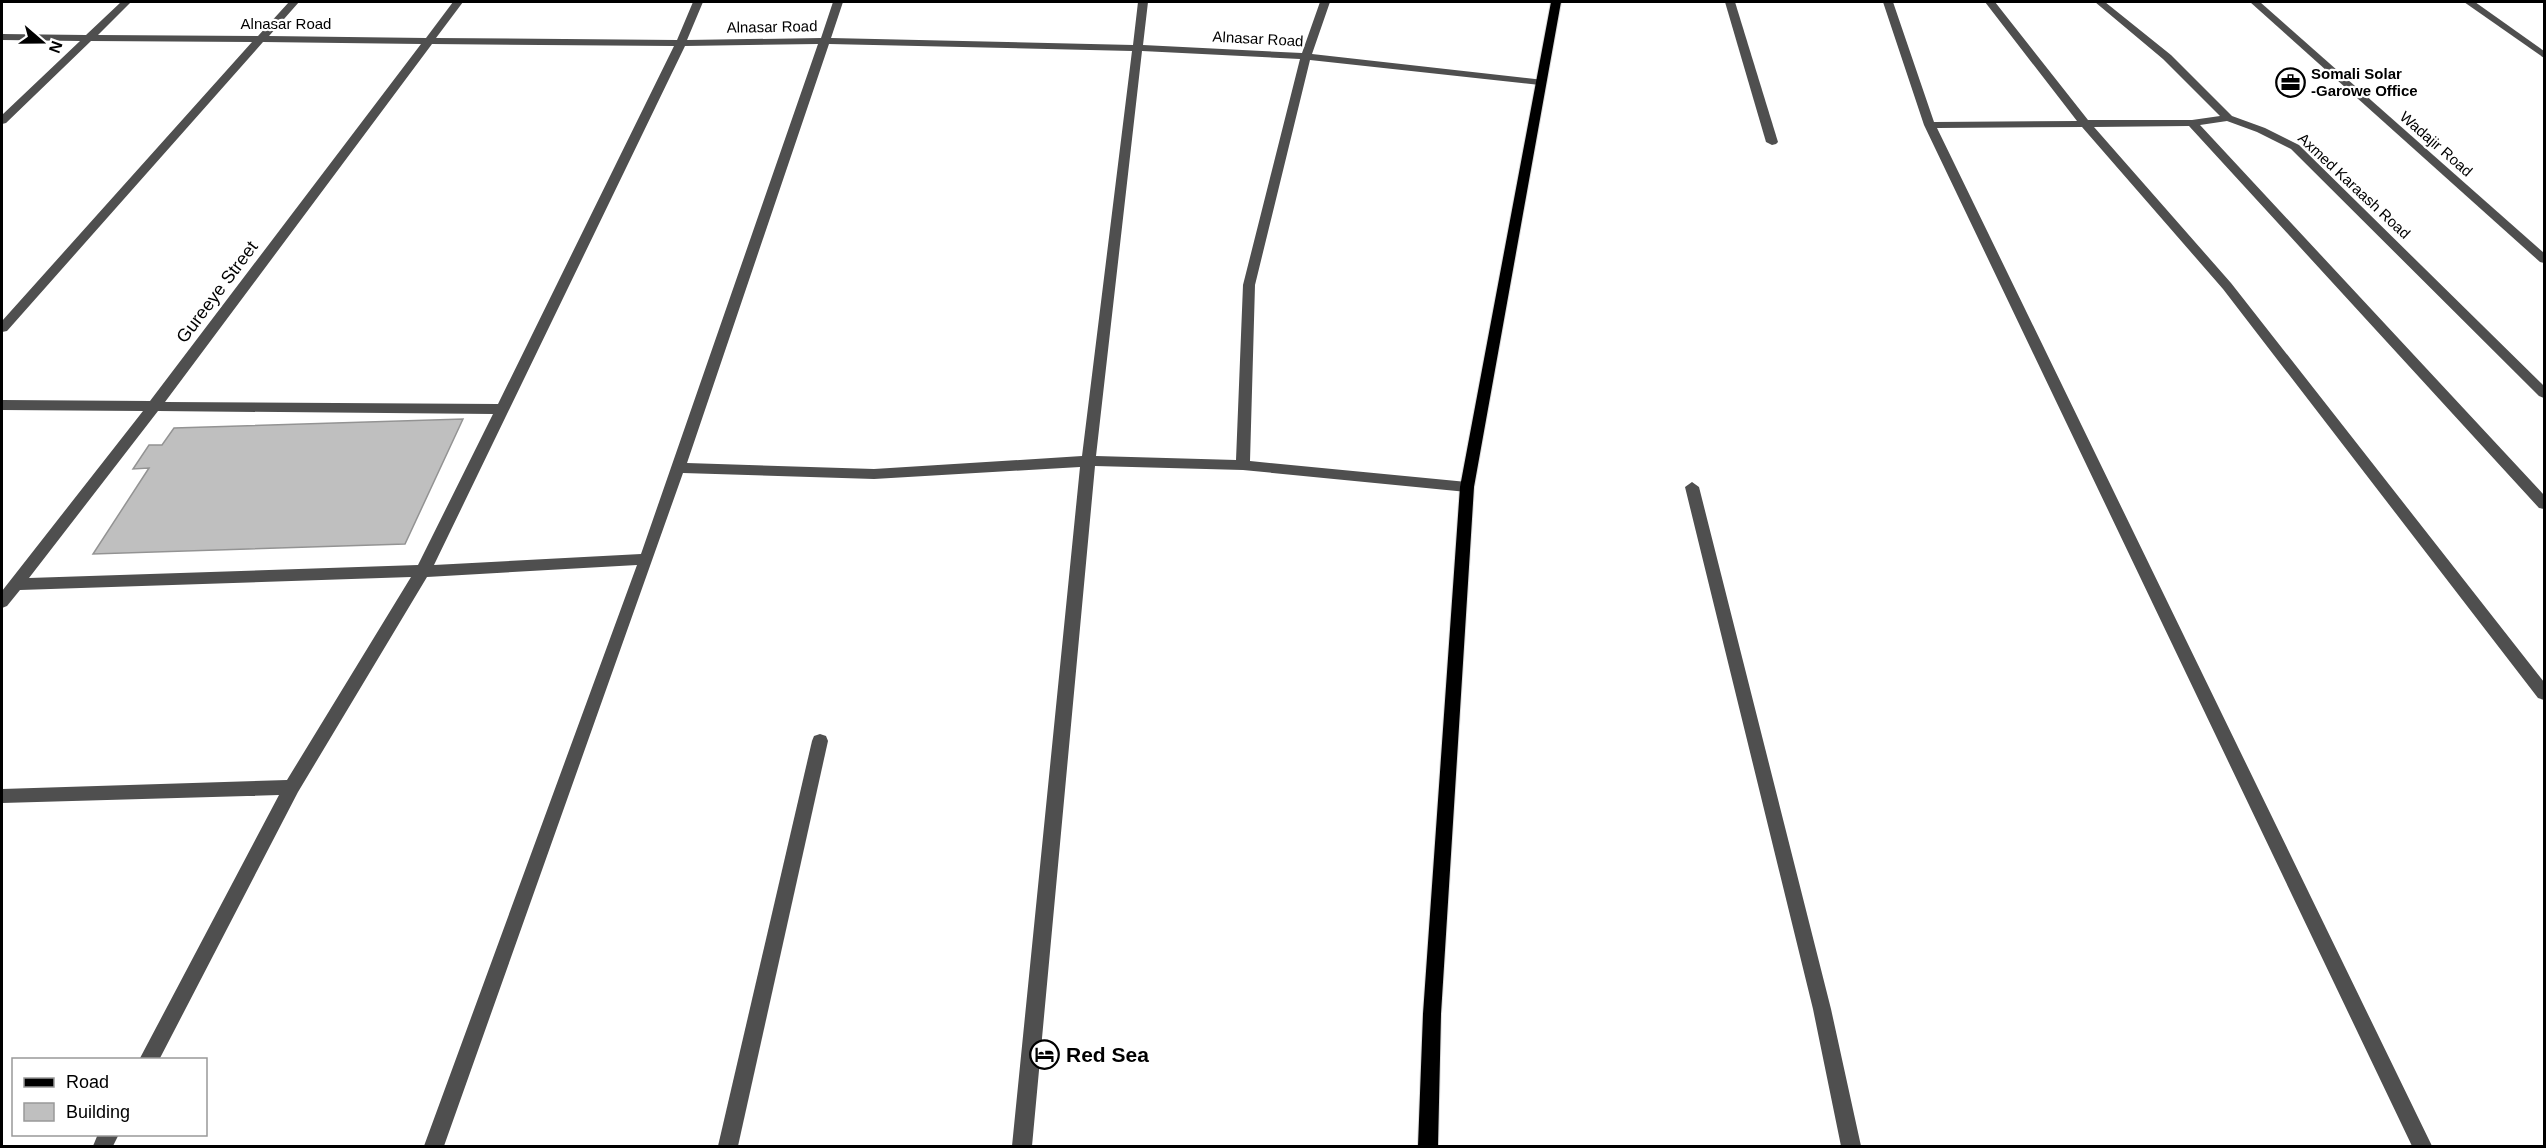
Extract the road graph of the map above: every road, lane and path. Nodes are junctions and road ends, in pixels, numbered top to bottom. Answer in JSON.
{"nodes":[{"id":1,"x":126,"y":2,"type":"edge"},
{"id":2,"x":294,"y":2,"type":"edge"},
{"id":3,"x":458,"y":2,"type":"edge"},
{"id":4,"x":698,"y":2,"type":"edge"},
{"id":5,"x":838,"y":2,"type":"edge"},
{"id":6,"x":1143,"y":2,"type":"edge"},
{"id":7,"x":1325,"y":2,"type":"edge"},
{"id":8,"x":1556,"y":2,"type":"edge"},
{"id":9,"x":1730,"y":2,"type":"edge"},
{"id":10,"x":1888,"y":2,"type":"edge"},
{"id":11,"x":1990,"y":2,"type":"edge"},
{"id":12,"x":2100,"y":2,"type":"edge"},
{"id":13,"x":2255,"y":2,"type":"edge"},
{"id":14,"x":2469,"y":2,"type":"edge"},
{"id":15,"x":90,"y":36,"type":"junction"},
{"id":16,"x":2,"y":37,"type":"edge"},
{"id":17,"x":262,"y":39,"type":"junction"},
{"id":18,"x":429,"y":39,"type":"junction"},
{"id":19,"x":824,"y":41,"type":"junction"},
{"id":20,"x":681,"y":43,"type":"junction"},
{"id":21,"x":1136,"y":48,"type":"junction"},
{"id":22,"x":2544,"y":55,"type":"edge"},
{"id":23,"x":1306,"y":56,"type":"junction"},
{"id":24,"x":1540,"y":82,"type":"junction"},
{"id":25,"x":2228,"y":118,"type":"junction"},
{"id":26,"x":2,"y":121,"type":"edge"},
{"id":27,"x":2192,"y":123,"type":"junction"},
{"id":28,"x":2085,"y":124,"type":"junction"},
{"id":29,"x":1930,"y":125,"type":"junction"},
{"id":30,"x":1772,"y":142,"type":"dead end"},
{"id":31,"x":2544,"y":259,"type":"edge"},
{"id":32,"x":2,"y":328,"type":"edge"},
{"id":33,"x":2544,"y":393,"type":"edge"},
{"id":34,"x":2,"y":405,"type":"edge"},
{"id":35,"x":154,"y":406,"type":"junction"},
{"id":36,"x":500,"y":409,"type":"junction"},
{"id":37,"x":1088,"y":460,"type":"junction"},
{"id":38,"x":1243,"y":465,"type":"junction"},
{"id":39,"x":678,"y":468,"type":"junction"},
{"id":40,"x":1692,"y":487,"type":"dead end"},
{"id":41,"x":1467,"y":488,"type":"junction"},
{"id":42,"x":2544,"y":504,"type":"edge"},
{"id":43,"x":647,"y":559,"type":"junction"},
{"id":44,"x":423,"y":570,"type":"junction"},
{"id":45,"x":16,"y":584,"type":"junction"},
{"id":46,"x":2,"y":602,"type":"edge"},
{"id":47,"x":2544,"y":693,"type":"edge"},
{"id":48,"x":820,"y":741,"type":"dead end"},
{"id":49,"x":292,"y":787,"type":"junction"},
{"id":50,"x":2,"y":796,"type":"edge"},
{"id":51,"x":149,"y":1058,"type":"edge"},
{"id":52,"x":434,"y":1146,"type":"edge"},
{"id":53,"x":728,"y":1146,"type":"edge"},
{"id":54,"x":1022,"y":1146,"type":"edge"},
{"id":55,"x":1428,"y":1146,"type":"edge"},
{"id":56,"x":1851,"y":1146,"type":"edge"},
{"id":57,"x":2422,"y":1146,"type":"edge"}],
"edges":[{"from":1,"to":15,"type":"street"},
{"from":2,"to":17,"type":"street"},
{"from":3,"to":18,"type":"street","name":"Gureeye Street"},
{"from":4,"to":20,"type":"street"},
{"from":5,"to":19,"type":"street"},
{"from":6,"to":21,"type":"street"},
{"from":7,"to":23,"type":"street"},
{"from":8,"to":24,"type":"main road"},
{"from":9,"to":30,"type":"street"},
{"from":10,"to":29,"type":"street"},
{"from":11,"to":28,"type":"street"},
{"from":12,"to":25,"type":"street","name":"Axmed Karaash Road"},
{"from":13,"to":31,"type":"street","name":"Wadajir Road"},
{"from":14,"to":22,"type":"street"},
{"from":15,"to":16,"type":"street","name":"Alnasar Road"},
{"from":15,"to":17,"type":"street","name":"Alnasar Road"},
{"from":15,"to":26,"type":"street"},
{"from":17,"to":18,"type":"street","name":"Alnasar Road"},
{"from":17,"to":32,"type":"street"},
{"from":18,"to":20,"type":"street","name":"Alnasar Road"},
{"from":18,"to":35,"type":"street","name":"Gureeye Street"},
{"from":19,"to":20,"type":"street","name":"Alnasar Road"},
{"from":19,"to":21,"type":"street","name":"Alnasar Road"},
{"from":19,"to":39,"type":"street"},
{"from":20,"to":36,"type":"street"},
{"from":21,"to":23,"type":"street","name":"Alnasar Road"},
{"from":21,"to":37,"type":"street"},
{"from":23,"to":24,"type":"street","name":"Alnasar Road"},
{"from":23,"to":38,"type":"street"},
{"from":24,"to":41,"type":"main road"},
{"from":25,"to":27,"type":"street"},
{"from":25,"to":33,"type":"street","name":"Axmed Karaash Road"},
{"from":27,"to":28,"type":"street"},
{"from":27,"to":42,"type":"street"},
{"from":28,"to":29,"type":"street"},
{"from":28,"to":47,"type":"street"},
{"from":29,"to":57,"type":"street"},
{"from":34,"to":35,"type":"street"},
{"from":35,"to":36,"type":"street"},
{"from":35,"to":45,"type":"street","name":"Gureeye Street"},
{"from":36,"to":44,"type":"street"},
{"from":37,"to":38,"type":"street"},
{"from":37,"to":39,"type":"street"},
{"from":37,"to":54,"type":"street"},
{"from":38,"to":41,"type":"street"},
{"from":39,"to":43,"type":"street"},
{"from":40,"to":56,"type":"street"},
{"from":41,"to":55,"type":"main road"},
{"from":43,"to":44,"type":"street"},
{"from":43,"to":52,"type":"street"},
{"from":44,"to":45,"type":"street"},
{"from":44,"to":49,"type":"street"},
{"from":45,"to":46,"type":"street","name":"Gureeye Street"},
{"from":48,"to":53,"type":"street"},
{"from":49,"to":50,"type":"street"},
{"from":49,"to":51,"type":"street"}]}
